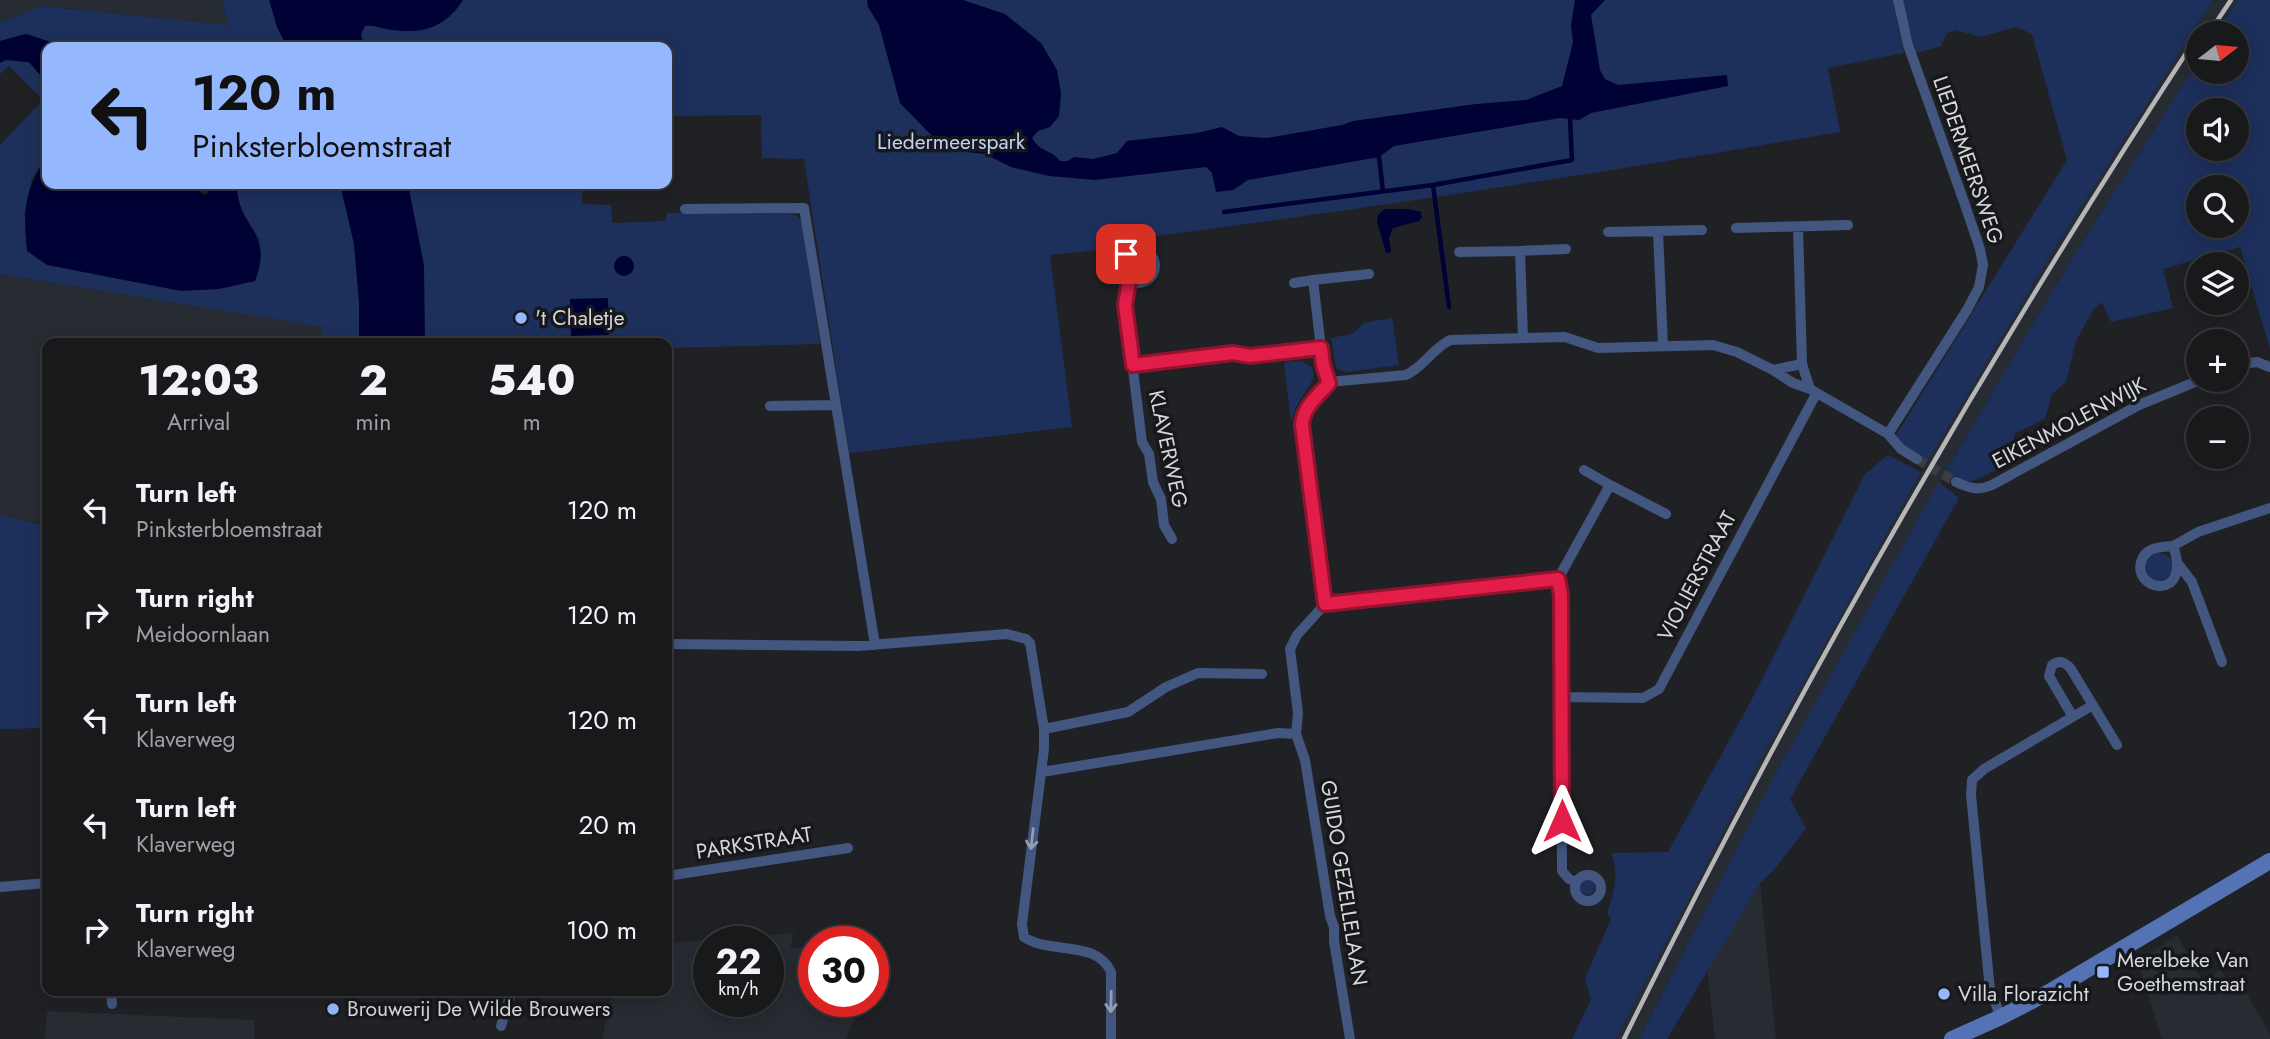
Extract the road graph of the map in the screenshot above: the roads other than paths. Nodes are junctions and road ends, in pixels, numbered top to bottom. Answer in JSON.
{"nodes":[{"id":1,"x":1899,"y":0,"type":"edge"},
{"id":2,"x":685,"y":209,"type":"dead end"},
{"id":3,"x":1848,"y":225,"type":"dead end"},
{"id":4,"x":1798,"y":227,"type":"junction"},
{"id":5,"x":1736,"y":228,"type":"dead end"},
{"id":6,"x":1702,"y":230,"type":"dead end"},
{"id":7,"x":1658,"y":231,"type":"junction"},
{"id":8,"x":1608,"y":232,"type":"dead end"},
{"id":9,"x":1566,"y":249,"type":"dead end"},
{"id":10,"x":1520,"y":251,"type":"junction"},
{"id":11,"x":1459,"y":252,"type":"dead end"},
{"id":12,"x":1369,"y":274,"type":"dead end"},
{"id":13,"x":1129,"y":281,"type":"dead end"},
{"id":14,"x":1314,"y":281,"type":"junction"},
{"id":15,"x":1294,"y":283,"type":"dead end"},
{"id":16,"x":1524,"y":338,"type":"junction"},
{"id":17,"x":1663,"y":346,"type":"junction"},
{"id":18,"x":1321,"y":348,"type":"junction"},
{"id":19,"x":2249,"y":363,"type":"edge"},
{"id":20,"x":1802,"y":364,"type":"junction"},
{"id":21,"x":1133,"y":365,"type":"junction"},
{"id":22,"x":2270,"y":367,"type":"edge"},
{"id":23,"x":1773,"y":370,"type":"junction"},
{"id":24,"x":1329,"y":383,"type":"junction"},
{"id":25,"x":2186,"y":386,"type":"edge"},
{"id":26,"x":1813,"y":391,"type":"junction"},
{"id":27,"x":835,"y":405,"type":"junction"},
{"id":28,"x":770,"y":406,"type":"dead end"},
{"id":29,"x":1888,"y":434,"type":"junction"},
{"id":30,"x":1917,"y":460,"type":"tunnel mouth"},
{"id":31,"x":1584,"y":470,"type":"dead end"},
{"id":32,"x":1956,"y":482,"type":"tunnel mouth"},
{"id":33,"x":1610,"y":485,"type":"junction"},
{"id":34,"x":2270,"y":508,"type":"edge"},
{"id":35,"x":1666,"y":514,"type":"dead end"},
{"id":36,"x":1172,"y":539,"type":"dead end"},
{"id":37,"x":2173,"y":546,"type":"junction"},
{"id":38,"x":2179,"y":565,"type":"junction"},
{"id":39,"x":1558,"y":579,"type":"junction"},
{"id":40,"x":1325,"y":604,"type":"junction"},
{"id":41,"x":672,"y":643,"type":"edge"},
{"id":42,"x":875,"y":645,"type":"junction"},
{"id":43,"x":2222,"y":662,"type":"dead end"},
{"id":44,"x":1262,"y":674,"type":"dead end"},
{"id":45,"x":1562,"y":697,"type":"junction"},
{"id":46,"x":2093,"y":705,"type":"junction"},
{"id":47,"x":2073,"y":717,"type":"junction"},
{"id":48,"x":1044,"y":729,"type":"junction"},
{"id":49,"x":1296,"y":734,"type":"junction"},
{"id":50,"x":2117,"y":745,"type":"dead end"},
{"id":51,"x":1042,"y":772,"type":"junction"},
{"id":52,"x":848,"y":848,"type":"dead end"},
{"id":53,"x":2270,"y":861,"type":"edge"},
{"id":54,"x":672,"y":875,"type":"edge"},
{"id":55,"x":1577,"y":882,"type":"dead end"},
{"id":56,"x":42,"y":883,"type":"edge"},
{"id":57,"x":0,"y":887,"type":"edge"},
{"id":58,"x":111,"y":996,"type":"edge"},
{"id":59,"x":510,"y":996,"type":"edge"},
{"id":60,"x":112,"y":1004,"type":"dead end"},
{"id":61,"x":2001,"y":1017,"type":"junction"},
{"id":62,"x":501,"y":1026,"type":"dead end"},
{"id":63,"x":1111,"y":1039,"type":"edge"},
{"id":64,"x":1350,"y":1039,"type":"edge"},
{"id":65,"x":1952,"y":1039,"type":"edge"}],
"edges":[{"from":1,"to":29,"type":"street","name":"LIEDERMEERSWEG"},
{"from":2,"to":27,"type":"street"},
{"from":3,"to":4,"type":"street"},
{"from":4,"to":5,"type":"street"},
{"from":4,"to":20,"type":"street"},
{"from":6,"to":7,"type":"street"},
{"from":7,"to":8,"type":"street"},
{"from":7,"to":17,"type":"street"},
{"from":9,"to":10,"type":"street"},
{"from":10,"to":11,"type":"street"},
{"from":10,"to":16,"type":"street"},
{"from":12,"to":14,"type":"street"},
{"from":13,"to":21,"type":"street","name":"KLAVERWEG"},
{"from":14,"to":15,"type":"street"},
{"from":14,"to":18,"type":"street"},
{"from":16,"to":17,"type":"street"},
{"from":16,"to":24,"type":"street"},
{"from":17,"to":23,"type":"street"},
{"from":18,"to":21,"type":"street","name":"KLAVERWEG"},
{"from":18,"to":24,"type":"street"},
{"from":19,"to":22,"type":"street"},
{"from":20,"to":23,"type":"street"},
{"from":20,"to":26,"type":"street"},
{"from":21,"to":36,"type":"street","name":"KLAVERWEG"},
{"from":23,"to":26,"type":"street"},
{"from":24,"to":40,"type":"street"},
{"from":25,"to":32,"type":"street","name":"EIKENMOLENWIJK"},
{"from":26,"to":29,"type":"street"},
{"from":26,"to":45,"type":"street","name":"VIOLIERSTRAAT"},
{"from":27,"to":28,"type":"street"},
{"from":27,"to":42,"type":"street"},
{"from":29,"to":30,"type":"street"},
{"from":31,"to":33,"type":"street"},
{"from":33,"to":35,"type":"street"},
{"from":33,"to":39,"type":"street"},
{"from":34,"to":37,"type":"street"},
{"from":37,"to":38,"type":"street"},
{"from":37,"to":38,"type":"street"},
{"from":38,"to":43,"type":"street"},
{"from":39,"to":40,"type":"street"},
{"from":39,"to":45,"type":"street"},
{"from":40,"to":49,"type":"street","name":"GUIDO GEZELLELAAN"},
{"from":41,"to":42,"type":"street"},
{"from":42,"to":48,"type":"street"},
{"from":44,"to":48,"type":"street"},
{"from":45,"to":55,"type":"street"},
{"from":46,"to":47,"type":"street"},
{"from":46,"to":47,"type":"street"},
{"from":46,"to":50,"type":"street"},
{"from":47,"to":61,"type":"street"},
{"from":48,"to":51,"type":"street"},
{"from":49,"to":51,"type":"street"},
{"from":49,"to":64,"type":"street","name":"GUIDO GEZELLELAAN"},
{"from":51,"to":63,"type":"street","one_way":true},
{"from":52,"to":54,"type":"street","name":"PARKSTRAAT"},
{"from":53,"to":61,"type":"main road"},
{"from":56,"to":57,"type":"street"},
{"from":58,"to":60,"type":"street"},
{"from":59,"to":62,"type":"street"},
{"from":61,"to":65,"type":"main road"}]}
